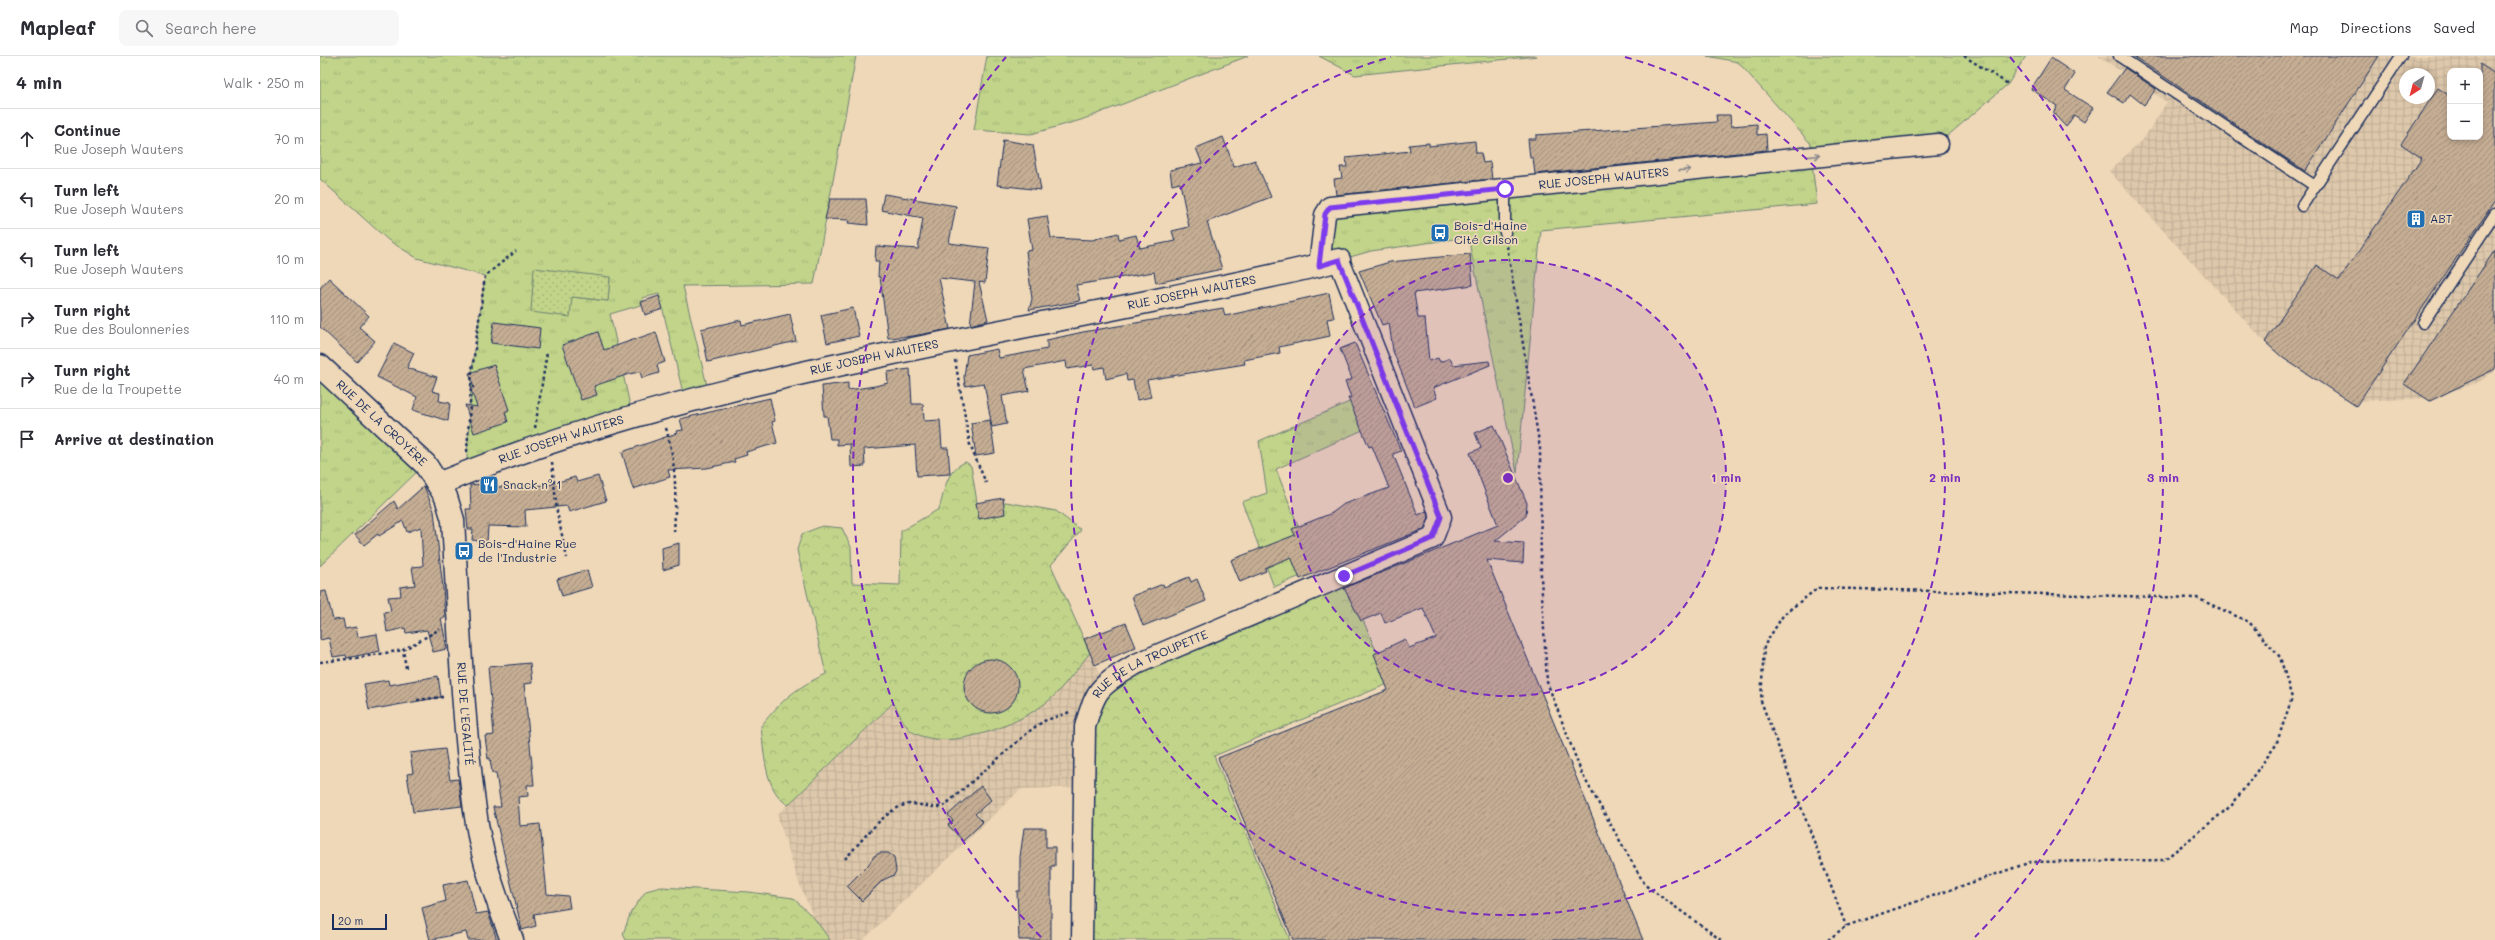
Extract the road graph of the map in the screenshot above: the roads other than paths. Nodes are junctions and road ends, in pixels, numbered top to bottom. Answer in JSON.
{"nodes":[{"id":1,"x":2119,"y":56,"type":"edge"},
{"id":2,"x":2401,"y":56,"type":"edge"},
{"id":3,"x":1938,"y":144,"type":"dead end"},
{"id":4,"x":2315,"y":186,"type":"junction"},
{"id":5,"x":1505,"y":189,"type":"junction"},
{"id":6,"x":2302,"y":206,"type":"dead end"},
{"id":7,"x":2495,"y":214,"type":"edge"},
{"id":8,"x":1505,"y":233,"type":"road end"},
{"id":9,"x":1329,"y":263,"type":"junction"},
{"id":10,"x":2423,"y":322,"type":"dead end"},
{"id":11,"x":320,"y":366,"type":"edge"},
{"id":12,"x":438,"y":484,"type":"junction"},
{"id":13,"x":512,"y":940,"type":"edge"},
{"id":14,"x":1082,"y":940,"type":"edge"}],
"edges":[{"from":1,"to":4,"type":"lane"},
{"from":2,"to":4,"type":"lane"},
{"from":5,"to":3,"type":"street","name":"RUE JOSEPH WAUTERS","one_way":true},
{"from":4,"to":6,"type":"lane"},
{"from":5,"to":8,"type":"lane"},
{"from":5,"to":9,"type":"street","name":"RUE JOSEPH WAUTERS"},
{"from":7,"to":10,"type":"lane"},
{"from":9,"to":12,"type":"street","name":"RUE JOSEPH WAUTERS"},
{"from":9,"to":14,"type":"street","name":"RUE DE LA TROUPETTE"},
{"from":11,"to":12,"type":"street","name":"RUE DE LA CROYÈRE"},
{"from":12,"to":13,"type":"street","name":"RUE DE L'EGALITÉ"}]}
